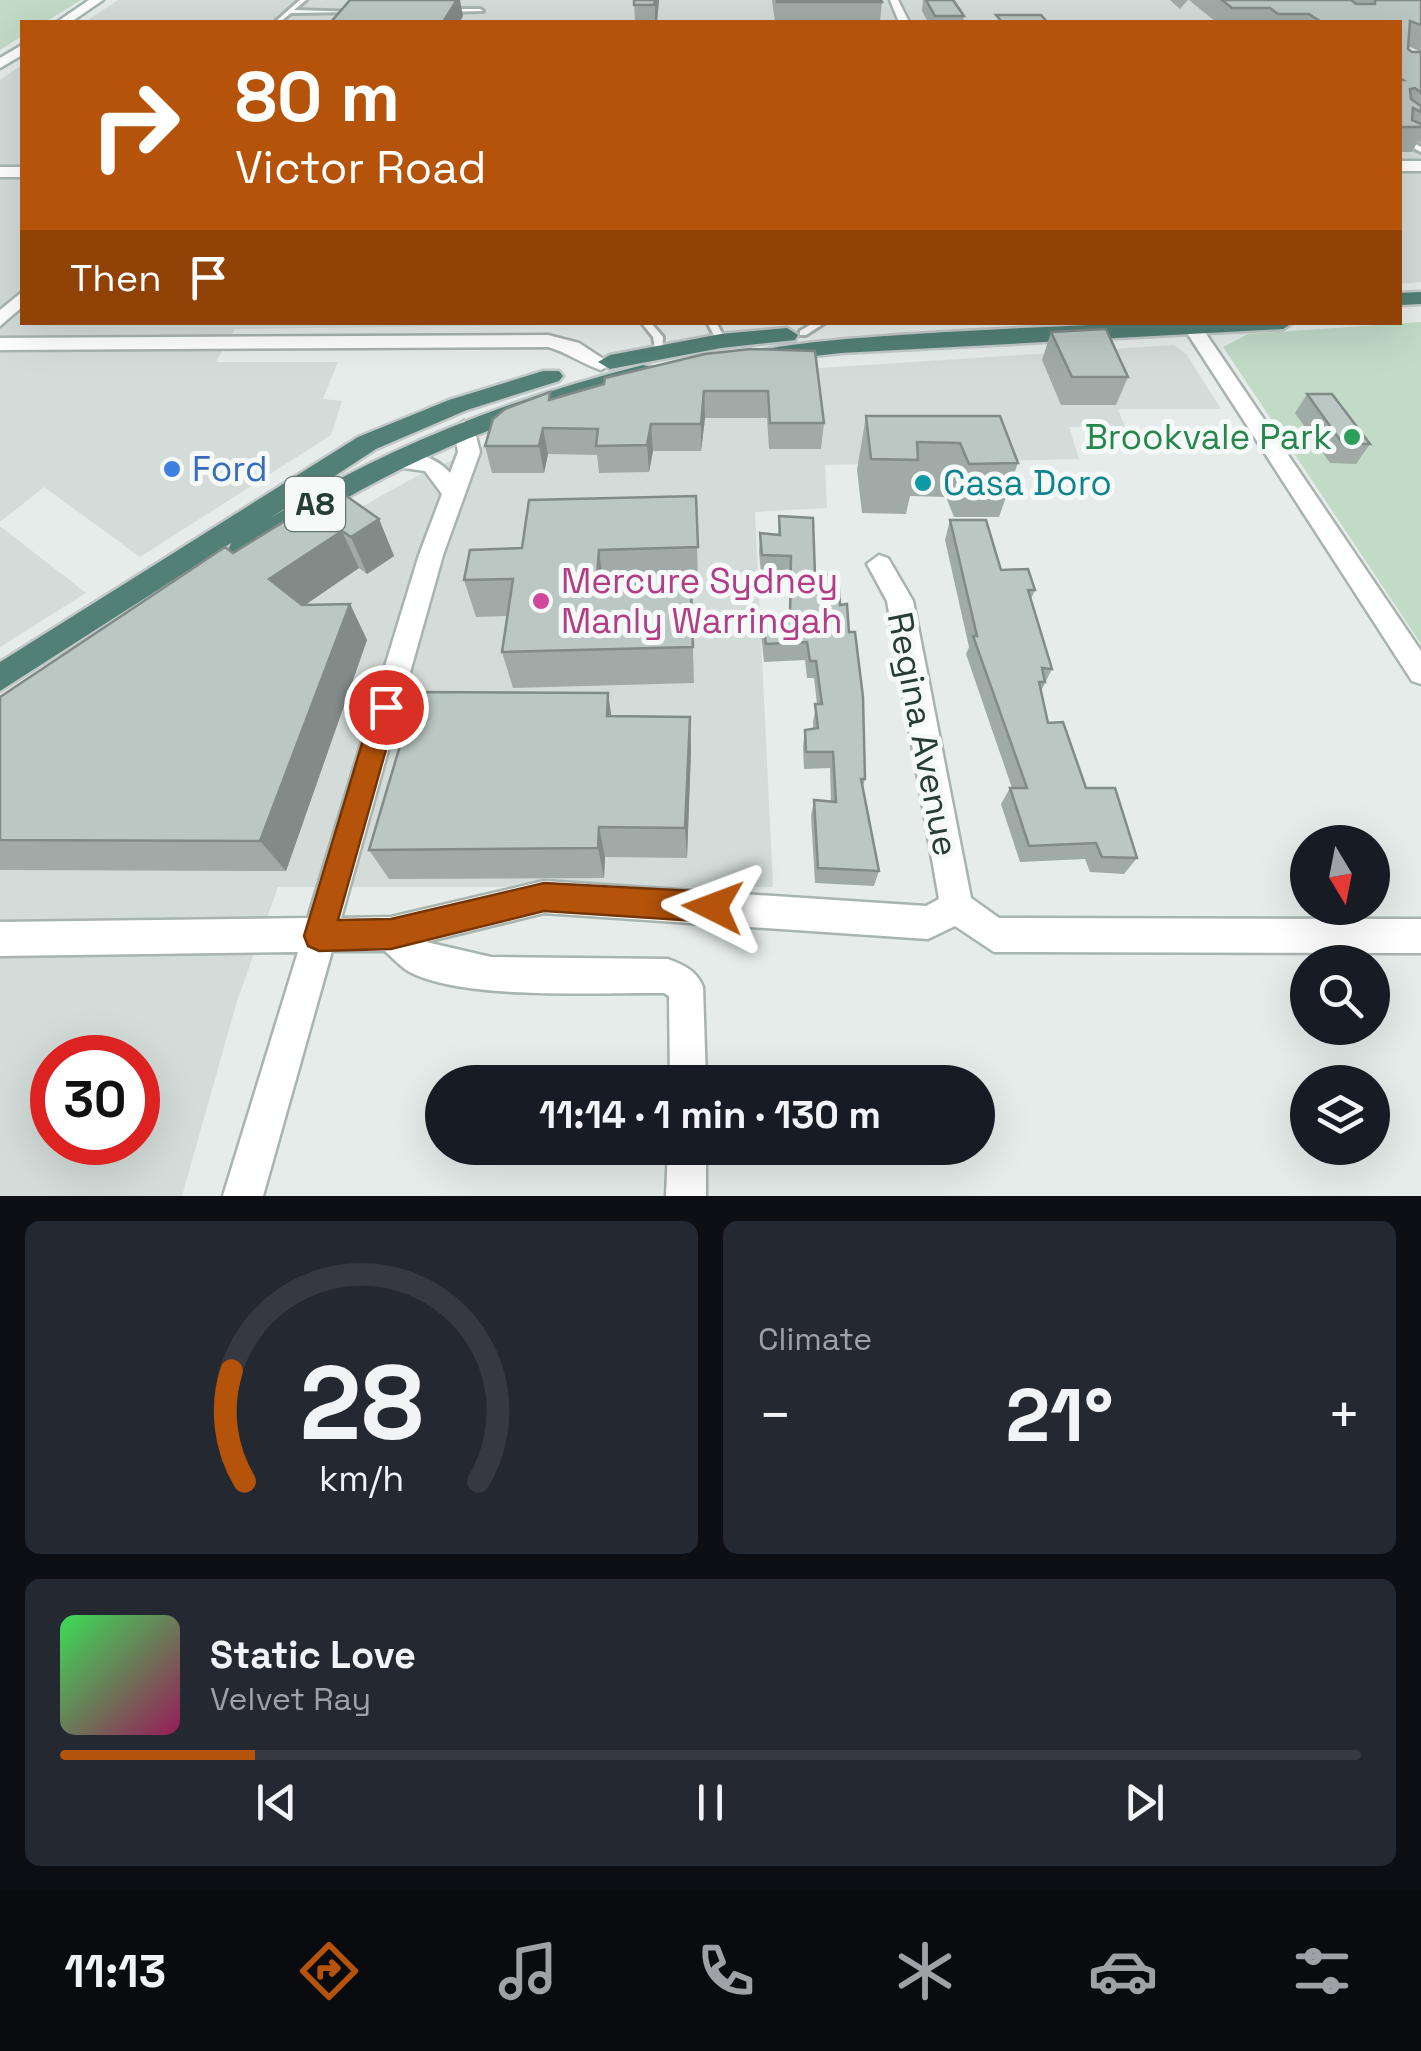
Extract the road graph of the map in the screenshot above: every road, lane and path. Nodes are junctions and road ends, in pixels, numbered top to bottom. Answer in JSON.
{"nodes":[{"id":1,"x":97,"y":0,"type":"edge"},
{"id":2,"x":304,"y":0,"type":"edge"},
{"id":3,"x":485,"y":0,"type":"edge"},
{"id":4,"x":480,"y":11,"type":"junction"},
{"id":5,"x":292,"y":12,"type":"junction"},
{"id":6,"x":360,"y":12,"type":"edge"},
{"id":7,"x":434,"y":12,"type":"edge"},
{"id":8,"x":66,"y":20,"type":"edge"},
{"id":9,"x":281,"y":20,"type":"edge"},
{"id":10,"x":476,"y":20,"type":"edge"},
{"id":11,"x":20,"y":300,"type":"edge"},
{"id":12,"x":0,"y":321,"type":"edge"},
{"id":13,"x":647,"y":325,"type":"edge"},
{"id":14,"x":882,"y":325,"type":"edge"},
{"id":15,"x":1192,"y":326,"type":"edge"},
{"id":16,"x":812,"y":328,"type":"edge"},
{"id":17,"x":1055,"y":329,"type":"edge"},
{"id":18,"x":716,"y":332,"type":"edge"},
{"id":19,"x":0,"y":344,"type":"edge"},
{"id":20,"x":660,"y":352,"type":"junction"},
{"id":21,"x":601,"y":364,"type":"junction"},
{"id":22,"x":411,"y":423,"type":"junction"},
{"id":23,"x":464,"y":428,"type":"junction"},
{"id":24,"x":398,"y":461,"type":"junction"},
{"id":25,"x":452,"y":492,"type":"junction"},
{"id":26,"x":879,"y":564,"type":"dead end"},
{"id":27,"x":1421,"y":673,"type":"edge"},
{"id":28,"x":4,"y":692,"type":"edge"},
{"id":29,"x":957,"y":907,"type":"junction"},
{"id":30,"x":391,"y":934,"type":"junction"},
{"id":31,"x":319,"y":936,"type":"junction"},
{"id":32,"x":1421,"y":936,"type":"edge"},
{"id":33,"x":0,"y":940,"type":"edge"},
{"id":34,"x":688,"y":1065,"type":"edge"},
{"id":35,"x":687,"y":1165,"type":"edge"},
{"id":36,"x":244,"y":1196,"type":"edge"},
{"id":37,"x":686,"y":1196,"type":"edge"}],
"edges":[{"from":1,"to":8,"type":"main road"},
{"from":2,"to":5,"type":"lane"},
{"from":3,"to":4,"type":"lane"},
{"from":4,"to":7,"type":"lane"},
{"from":4,"to":10,"type":"lane"},
{"from":5,"to":6,"type":"lane"},
{"from":5,"to":9,"type":"lane"},
{"from":11,"to":12,"type":"street"},
{"from":13,"to":20,"type":"lane"},
{"from":14,"to":16,"type":"highway","number":"A8"},
{"from":15,"to":17,"type":"highway","number":"A8"},
{"from":15,"to":27,"type":"street"},
{"from":16,"to":18,"type":"highway","number":"A8"},
{"from":17,"to":23,"type":"highway","number":"A8"},
{"from":18,"to":20,"type":"highway","number":"A8"},
{"from":19,"to":21,"type":"street"},
{"from":20,"to":21,"type":"highway","number":"A8"},
{"from":21,"to":22,"type":"highway","number":"A8"},
{"from":22,"to":23,"type":"highway"},
{"from":22,"to":28,"type":"highway","number":"A8"},
{"from":23,"to":24,"type":"highway","number":"A8"},
{"from":23,"to":25,"type":"street"},
{"from":24,"to":25,"type":"street"},
{"from":24,"to":28,"type":"highway","number":"A8"},
{"from":25,"to":31,"type":"street"},
{"from":26,"to":29,"type":"street","name":"Regina Avenue"},
{"from":29,"to":30,"type":"street"},
{"from":29,"to":32,"type":"street"},
{"from":30,"to":31,"type":"street"},
{"from":30,"to":34,"type":"street"},
{"from":31,"to":33,"type":"street"},
{"from":31,"to":36,"type":"street"},
{"from":35,"to":37,"type":"street"}]}
